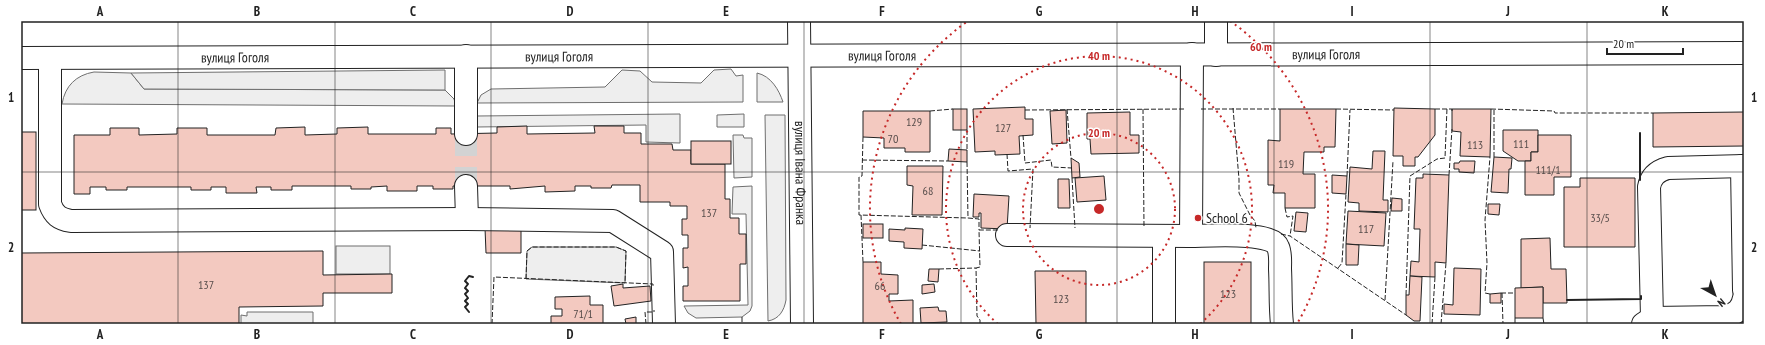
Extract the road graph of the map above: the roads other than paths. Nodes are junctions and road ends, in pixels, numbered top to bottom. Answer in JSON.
{"nodes":[{"id":1,"x":800,"y":21,"type":"edge"},
{"id":2,"x":1216,"y":21,"type":"edge"},
{"id":3,"x":1744,"y":53,"type":"edge"},
{"id":4,"x":1192,"y":54,"type":"junction"},
{"id":5,"x":800,"y":55,"type":"junction"},
{"id":6,"x":1216,"y":55,"type":"junction"},
{"id":7,"x":466,"y":56,"type":"junction"},
{"id":8,"x":21,"y":58,"type":"edge"},
{"id":9,"x":50,"y":58,"type":"junction"},
{"id":10,"x":466,"y":134,"type":"tunnel mouth"},
{"id":11,"x":1743,"y":166,"type":"edge"},
{"id":12,"x":466,"y":186,"type":"tunnel mouth"},
{"id":13,"x":467,"y":219,"type":"junction"},
{"id":14,"x":1007,"y":235,"type":"dead end"},
{"id":15,"x":1164,"y":236,"type":"junction"},
{"id":16,"x":1191,"y":236,"type":"junction"},
{"id":17,"x":1744,"y":290,"type":"edge"},
{"id":18,"x":1744,"y":298,"type":"edge"},
{"id":19,"x":1648,"y":321,"type":"edge"},
{"id":20,"x":664,"y":324,"type":"edge"},
{"id":21,"x":802,"y":324,"type":"edge"},
{"id":22,"x":1164,"y":324,"type":"edge"},
{"id":23,"x":1282,"y":324,"type":"edge"}],
"edges":[{"from":1,"to":5,"type":"street","name":"вулиця Івана Франка"},
{"from":2,"to":6,"type":"street"},
{"from":3,"to":6,"type":"street","name":"вулиця Гоголя"},
{"from":4,"to":5,"type":"street","name":"вулиця Гоголя"},
{"from":4,"to":6,"type":"street","name":"вулиця Гоголя"},
{"from":4,"to":16,"type":"street"},
{"from":5,"to":7,"type":"street","name":"вулиця Гоголя"},
{"from":5,"to":21,"type":"street","name":"вулиця Івана Франка"},
{"from":7,"to":9,"type":"street","name":"вулиця Гоголя"},
{"from":7,"to":10,"type":"street"},
{"from":8,"to":9,"type":"street","name":"вулиця Гоголя"},
{"from":9,"to":13,"type":"street"},
{"from":11,"to":17,"type":"street"},
{"from":11,"to":19,"type":"street"},
{"from":12,"to":13,"type":"street"},
{"from":13,"to":20,"type":"street"},
{"from":14,"to":15,"type":"street"},
{"from":15,"to":16,"type":"street"},
{"from":15,"to":22,"type":"street"},
{"from":16,"to":23,"type":"street"},
{"from":18,"to":19,"type":"street"}]}
